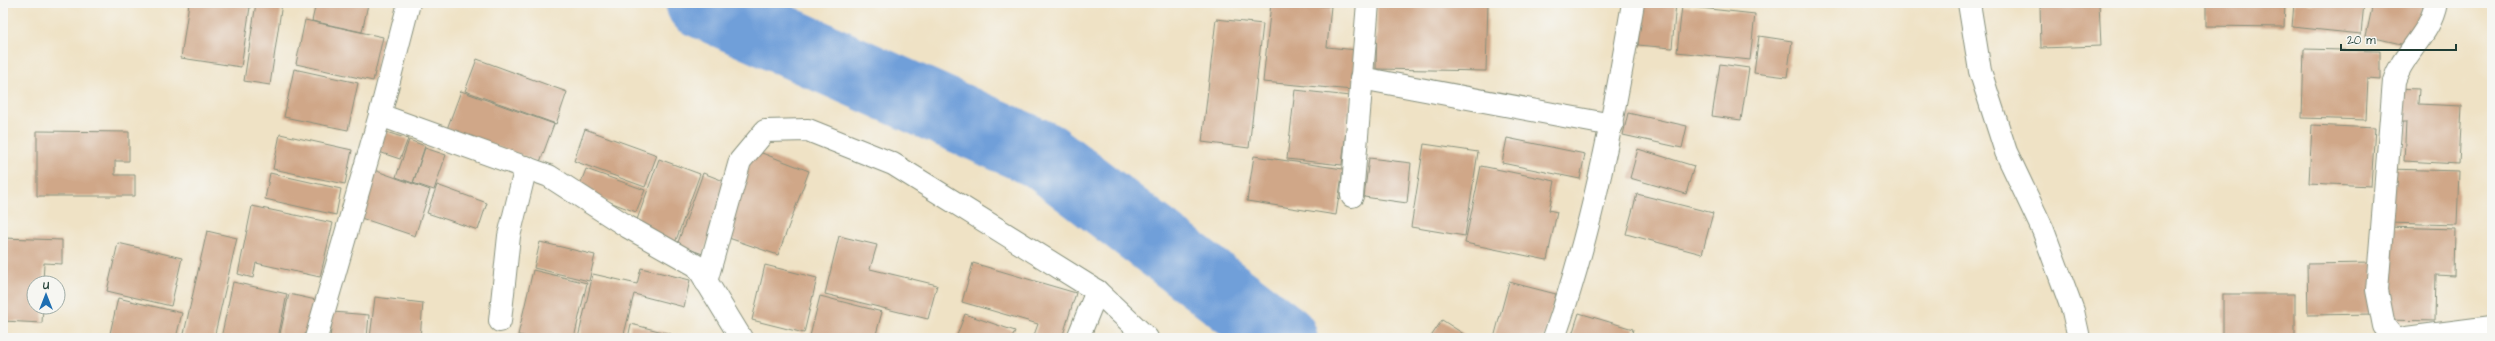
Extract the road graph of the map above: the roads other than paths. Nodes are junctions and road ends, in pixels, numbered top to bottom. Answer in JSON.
{"nodes":[{"id":1,"x":409,"y":3,"type":"edge"},
{"id":2,"x":1368,"y":3,"type":"edge"},
{"id":3,"x":1633,"y":3,"type":"edge"},
{"id":4,"x":1969,"y":3,"type":"edge"},
{"id":5,"x":2436,"y":3,"type":"edge"},
{"id":6,"x":1361,"y":78,"type":"junction"},
{"id":7,"x":380,"y":115,"type":"junction"},
{"id":8,"x":1612,"y":126,"type":"junction"},
{"id":9,"x":526,"y":167,"type":"junction"},
{"id":10,"x":1352,"y":196,"type":"dead end"},
{"id":11,"x":706,"y":282,"type":"junction"},
{"id":12,"x":1097,"y":291,"type":"junction"},
{"id":13,"x":500,"y":321,"type":"dead end"},
{"id":14,"x":2492,"y":327,"type":"edge"},
{"id":15,"x":316,"y":338,"type":"edge"},
{"id":16,"x":741,"y":338,"type":"edge"},
{"id":17,"x":1078,"y":338,"type":"edge"},
{"id":18,"x":1147,"y":338,"type":"edge"},
{"id":19,"x":1554,"y":338,"type":"edge"},
{"id":20,"x":2079,"y":338,"type":"edge"},
{"id":21,"x":2394,"y":338,"type":"edge"},
{"id":22,"x":2406,"y":338,"type":"edge"}],
"edges":[{"from":1,"to":7,"type":"street"},
{"from":2,"to":6,"type":"street"},
{"from":3,"to":8,"type":"street"},
{"from":4,"to":20,"type":"street"},
{"from":5,"to":21,"type":"street"},
{"from":6,"to":8,"type":"street"},
{"from":6,"to":10,"type":"street"},
{"from":7,"to":9,"type":"street"},
{"from":7,"to":15,"type":"street"},
{"from":8,"to":19,"type":"street"},
{"from":9,"to":11,"type":"street"},
{"from":9,"to":13,"type":"street"},
{"from":11,"to":12,"type":"street"},
{"from":11,"to":16,"type":"street"},
{"from":12,"to":17,"type":"street"},
{"from":12,"to":18,"type":"street"},
{"from":14,"to":22,"type":"street"}]}
